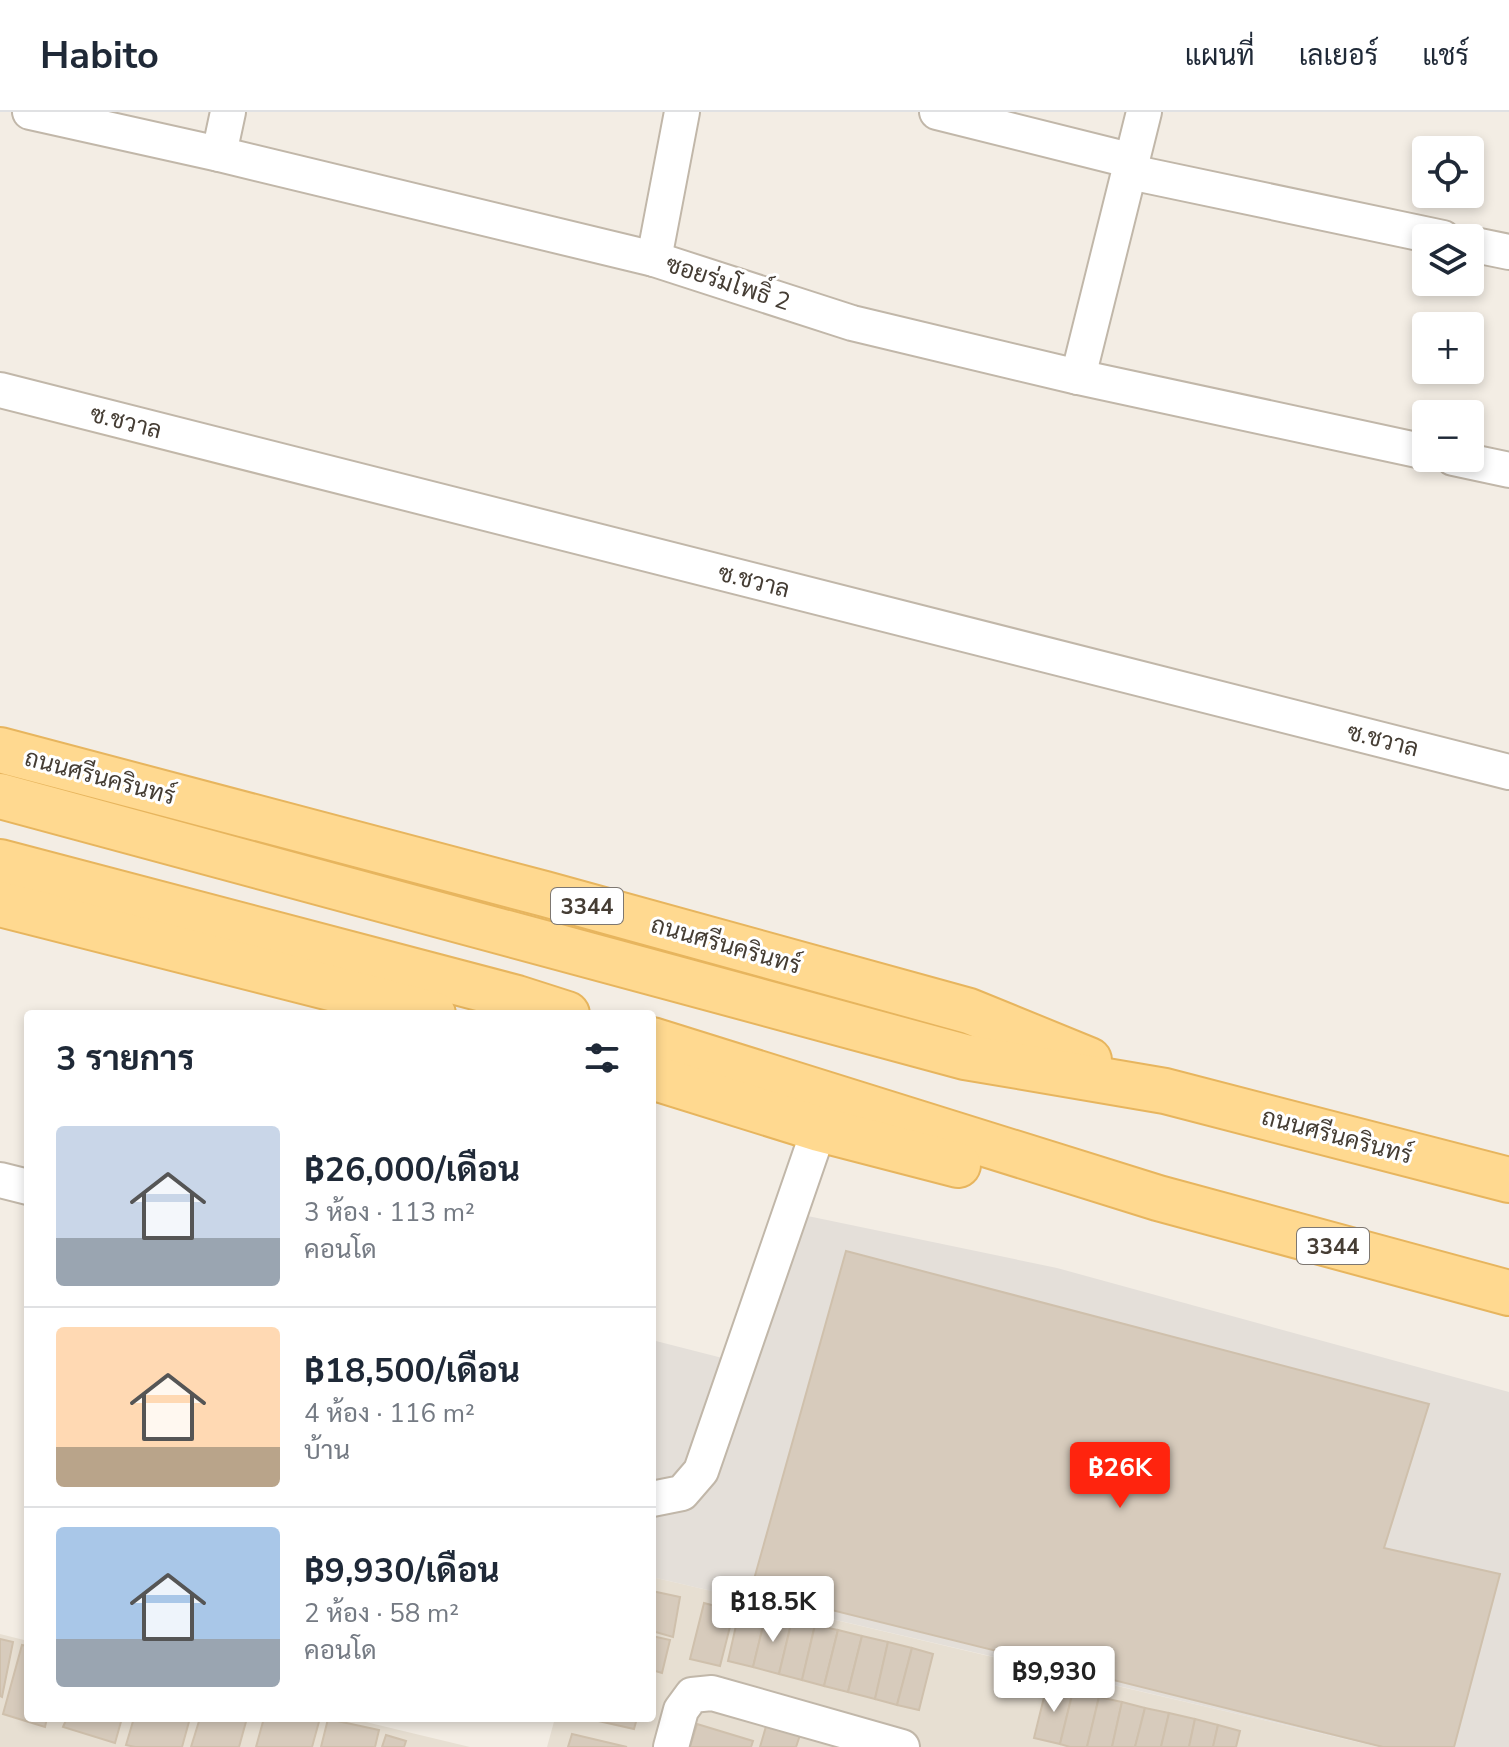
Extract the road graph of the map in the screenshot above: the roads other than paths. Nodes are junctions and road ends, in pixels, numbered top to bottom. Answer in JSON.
{"nodes":[{"id":1,"x":30,"y":112,"type":"edge"},
{"id":2,"x":228,"y":112,"type":"edge"},
{"id":3,"x":682,"y":112,"type":"edge"},
{"id":4,"x":937,"y":112,"type":"edge"},
{"id":5,"x":1144,"y":112,"type":"edge"},
{"id":6,"x":219,"y":154,"type":"junction"},
{"id":7,"x":1132,"y":166,"type":"junction"},
{"id":8,"x":1412,"y":231,"type":"edge"},
{"id":9,"x":1484,"y":247,"type":"edge"},
{"id":10,"x":1509,"y":252,"type":"edge"},
{"id":11,"x":654,"y":259,"type":"junction"},
{"id":12,"x":1078,"y":377,"type":"junction"},
{"id":13,"x":0,"y":390,"type":"edge"},
{"id":14,"x":1412,"y":449,"type":"edge"},
{"id":15,"x":1484,"y":465,"type":"edge"},
{"id":16,"x":1509,"y":470,"type":"edge"},
{"id":17,"x":0,"y":750,"type":"edge"},
{"id":18,"x":1508,"y":765,"type":"edge"},
{"id":19,"x":0,"y":796,"type":"edge"},
{"id":20,"x":0,"y":862,"type":"edge"},
{"id":21,"x":0,"y":904,"type":"edge"},
{"id":22,"x":401,"y":1010,"type":"edge"},
{"id":23,"x":554,"y":1010,"type":"edge"},
{"id":24,"x":656,"y":1041,"type":"edge"},
{"id":25,"x":656,"y":1078,"type":"edge"},
{"id":26,"x":1165,"y":1091,"type":"junction"},
{"id":27,"x":819,"y":1129,"type":"junction"},
{"id":28,"x":0,"y":1180,"type":"edge"},
{"id":29,"x":1509,"y":1180,"type":"edge"},
{"id":30,"x":24,"y":1186,"type":"edge"},
{"id":31,"x":1158,"y":1198,"type":"junction"},
{"id":32,"x":1509,"y":1293,"type":"edge"},
{"id":33,"x":656,"y":1498,"type":"edge"},
{"id":34,"x":671,"y":1747,"type":"edge"},
{"id":35,"x":902,"y":1747,"type":"edge"}],
"edges":[{"from":1,"to":6,"type":"street","name":"ซอยร่มโพธิ์ 2"},
{"from":2,"to":6,"type":"street"},
{"from":3,"to":11,"type":"street"},
{"from":4,"to":7,"type":"street"},
{"from":5,"to":7,"type":"street"},
{"from":6,"to":11,"type":"street","name":"ซอยร่มโพธิ์ 2"},
{"from":7,"to":8,"type":"street"},
{"from":7,"to":12,"type":"street"},
{"from":9,"to":10,"type":"street"},
{"from":11,"to":12,"type":"street","name":"ซอยร่มโพธิ์ 2"},
{"from":12,"to":14,"type":"street","name":"ซอยร่มโพธิ์ 2"},
{"from":13,"to":18,"type":"street","name":"ซ.ชวาล"},
{"from":15,"to":16,"type":"street"},
{"from":17,"to":26,"type":"main road","name":"ถนนศรีนครินทร์","number":"3344"},
{"from":19,"to":26,"type":"main road","name":"ถนนศรีนครินทร์","number":"3344"},
{"from":20,"to":23,"type":"main road"},
{"from":21,"to":22,"type":"main road"},
{"from":24,"to":31,"type":"main road","number":"3344"},
{"from":25,"to":27,"type":"main road","number":"3344"},
{"from":26,"to":29,"type":"main road","name":"ถนนศรีนครินทร์","number":"3344"},
{"from":27,"to":31,"type":"main road","number":"3344"},
{"from":27,"to":33,"type":"street"},
{"from":28,"to":30,"type":"street"},
{"from":31,"to":32,"type":"main road","number":"3344"},
{"from":34,"to":35,"type":"street"}]}
